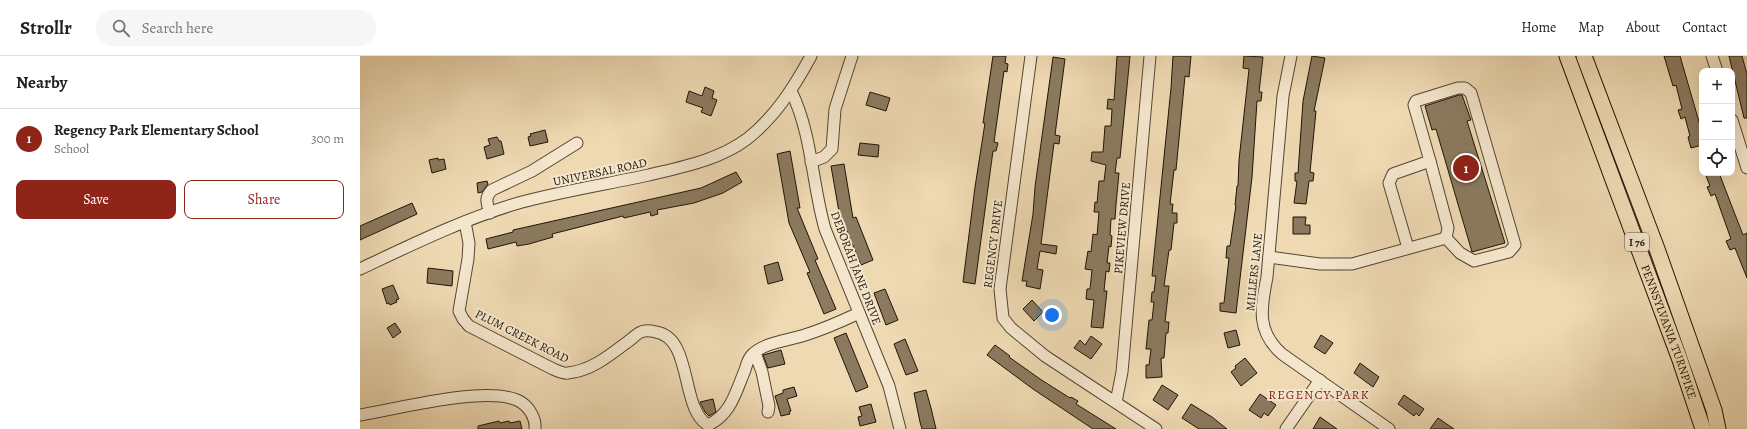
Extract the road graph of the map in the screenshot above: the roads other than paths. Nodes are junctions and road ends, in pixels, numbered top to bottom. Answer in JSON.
{"nodes":[{"id":1,"x":811,"y":56,"type":"edge"},
{"id":2,"x":852,"y":56,"type":"edge"},
{"id":3,"x":1031,"y":56,"type":"edge"},
{"id":4,"x":1150,"y":56,"type":"edge"},
{"id":5,"x":1291,"y":56,"type":"edge"},
{"id":6,"x":1567,"y":56,"type":"edge"},
{"id":7,"x":1584,"y":56,"type":"edge"},
{"id":8,"x":1712,"y":56,"type":"edge"},
{"id":9,"x":1716,"y":68,"type":"edge"},
{"id":10,"x":792,"y":91,"type":"junction"},
{"id":11,"x":1735,"y":130,"type":"edge"},
{"id":12,"x":577,"y":142,"type":"dead end"},
{"id":13,"x":1430,"y":161,"type":"junction"},
{"id":14,"x":811,"y":162,"type":"junction"},
{"id":15,"x":1747,"y":168,"type":"edge"},
{"id":16,"x":490,"y":213,"type":"junction"},
{"id":17,"x":465,"y":222,"type":"junction"},
{"id":18,"x":1446,"y":238,"type":"junction"},
{"id":19,"x":1408,"y":248,"type":"junction"},
{"id":20,"x":1269,"y":257,"type":"junction"},
{"id":21,"x":360,"y":269,"type":"edge"},
{"id":22,"x":860,"y":313,"type":"junction"},
{"id":23,"x":755,"y":353,"type":"junction"},
{"id":24,"x":1320,"y":380,"type":"junction"},
{"id":25,"x":1116,"y":402,"type":"junction"},
{"id":26,"x":768,"y":412,"type":"dead end"},
{"id":27,"x":363,"y":414,"type":"edge"},
{"id":28,"x":360,"y":424,"type":"edge"},
{"id":29,"x":535,"y":429,"type":"edge"},
{"id":30,"x":900,"y":429,"type":"edge"},
{"id":31,"x":1156,"y":429,"type":"edge"},
{"id":32,"x":1286,"y":429,"type":"edge"},
{"id":33,"x":1389,"y":429,"type":"edge"},
{"id":34,"x":1703,"y":429,"type":"edge"},
{"id":35,"x":1718,"y":429,"type":"edge"}],
"edges":[{"from":1,"to":10,"type":"street","name":"UNIVERSAL ROAD"},
{"from":2,"to":14,"type":"street"},
{"from":3,"to":25,"type":"street","name":"REGENCY DRIVE"},
{"from":4,"to":25,"type":"street","name":"PIKEVIEW DRIVE"},
{"from":5,"to":20,"type":"street","name":"MILLERS LANE"},
{"from":6,"to":34,"type":"highway","name":"PENNSYLVANIA TURNPIKE","number":"I 76"},
{"from":7,"to":35,"type":"highway","name":"PENNSYLVANIA TURNPIKE","number":"I 76"},
{"from":8,"to":9,"type":"street"},
{"from":10,"to":14,"type":"street","name":"DEBORAH JANE DRIVE"},
{"from":10,"to":16,"type":"street","name":"UNIVERSAL ROAD"},
{"from":11,"to":15,"type":"street"},
{"from":12,"to":16,"type":"street"},
{"from":13,"to":18,"type":"street"},
{"from":13,"to":18,"type":"street"},
{"from":13,"to":19,"type":"street"},
{"from":14,"to":22,"type":"street","name":"DEBORAH JANE DRIVE"},
{"from":16,"to":17,"type":"street","name":"UNIVERSAL ROAD"},
{"from":17,"to":21,"type":"street","name":"UNIVERSAL ROAD"},
{"from":17,"to":23,"type":"street","name":"PLUM CREEK ROAD"},
{"from":18,"to":19,"type":"street"},
{"from":19,"to":20,"type":"street"},
{"from":20,"to":24,"type":"street","name":"MILLERS LANE"},
{"from":22,"to":23,"type":"street"},
{"from":22,"to":30,"type":"street","name":"DEBORAH JANE DRIVE"},
{"from":23,"to":26,"type":"street"},
{"from":24,"to":32,"type":"street"},
{"from":24,"to":33,"type":"street","name":"MILLERS LANE"},
{"from":25,"to":31,"type":"street","name":"REGENCY DRIVE"},
{"from":27,"to":28,"type":"street"},
{"from":27,"to":29,"type":"street"}]}
